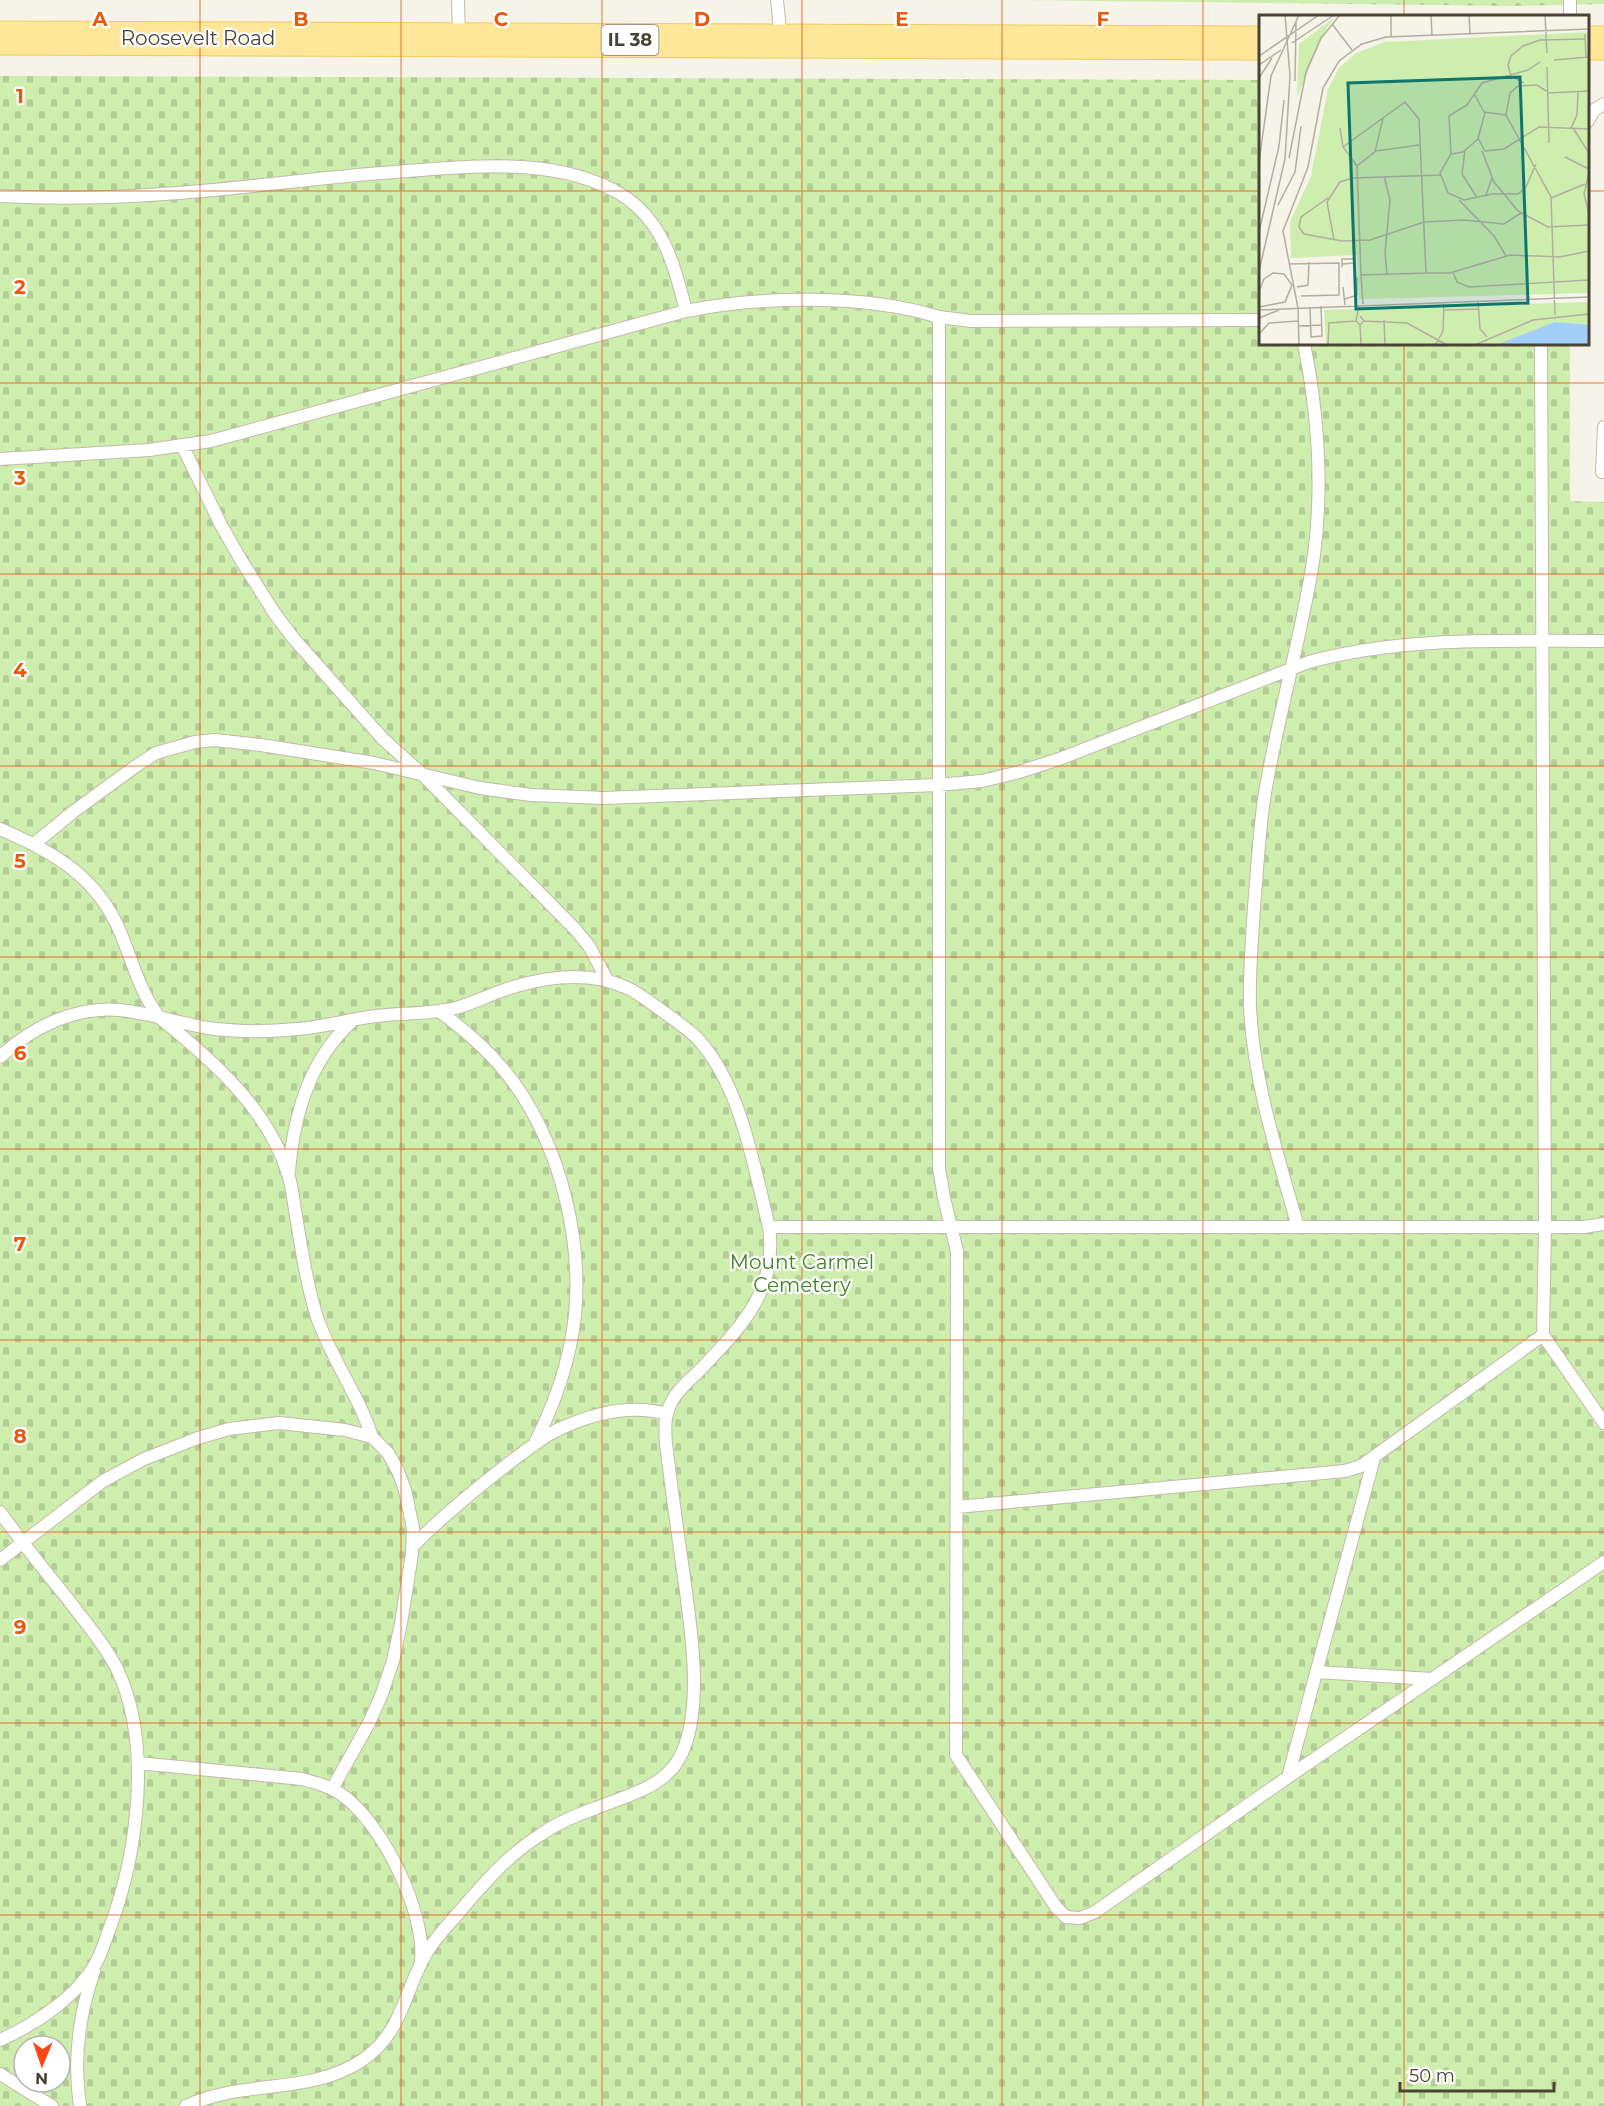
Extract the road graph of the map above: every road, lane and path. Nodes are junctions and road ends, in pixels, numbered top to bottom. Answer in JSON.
{"nodes":[{"id":1,"x":458,"y":0,"type":"edge"},
{"id":2,"x":777,"y":0,"type":"edge"},
{"id":3,"x":0,"y":38,"type":"edge"},
{"id":4,"x":459,"y":39,"type":"junction"},
{"id":5,"x":781,"y":41,"type":"junction"},
{"id":6,"x":1259,"y":43,"type":"edge"},
{"id":7,"x":1604,"y":104,"type":"edge"},
{"id":8,"x":1589,"y":118,"type":"edge"},
{"id":9,"x":0,"y":196,"type":"edge"},
{"id":10,"x":686,"y":311,"type":"junction"},
{"id":11,"x":939,"y":317,"type":"junction"},
{"id":12,"x":1259,"y":320,"type":"edge"},
{"id":13,"x":1304,"y":345,"type":"edge"},
{"id":14,"x":1541,"y":345,"type":"edge"},
{"id":15,"x":1604,"y":427,"type":"edge"},
{"id":16,"x":182,"y":445,"type":"junction"},
{"id":17,"x":0,"y":459,"type":"edge"},
{"id":18,"x":1604,"y":472,"type":"edge"},
{"id":19,"x":1544,"y":641,"type":"junction"},
{"id":20,"x":1604,"y":641,"type":"edge"},
{"id":21,"x":1291,"y":670,"type":"junction"},
{"id":22,"x":422,"y":774,"type":"junction"},
{"id":23,"x":938,"y":785,"type":"junction"},
{"id":24,"x":0,"y":828,"type":"edge"},
{"id":25,"x":34,"y":844,"type":"junction"},
{"id":26,"x":607,"y":980,"type":"junction"},
{"id":27,"x":439,"y":1011,"type":"junction"},
{"id":28,"x":159,"y":1017,"type":"junction"},
{"id":29,"x":352,"y":1021,"type":"junction"},
{"id":30,"x":0,"y":1056,"type":"edge"},
{"id":31,"x":288,"y":1174,"type":"junction"},
{"id":32,"x":1604,"y":1224,"type":"edge"},
{"id":33,"x":770,"y":1227,"type":"junction"},
{"id":34,"x":952,"y":1227,"type":"junction"},
{"id":35,"x":1298,"y":1227,"type":"junction"},
{"id":36,"x":1545,"y":1227,"type":"junction"},
{"id":37,"x":1543,"y":1335,"type":"junction"},
{"id":38,"x":667,"y":1414,"type":"junction"},
{"id":39,"x":1604,"y":1422,"type":"edge"},
{"id":40,"x":372,"y":1437,"type":"junction"},
{"id":41,"x":534,"y":1445,"type":"junction"},
{"id":42,"x":1374,"y":1458,"type":"junction"},
{"id":43,"x":957,"y":1507,"type":"junction"},
{"id":44,"x":0,"y":1512,"type":"edge"},
{"id":45,"x":22,"y":1543,"type":"junction"},
{"id":46,"x":412,"y":1547,"type":"junction"},
{"id":47,"x":0,"y":1560,"type":"edge"},
{"id":48,"x":1604,"y":1562,"type":"edge"},
{"id":49,"x":1316,"y":1672,"type":"junction"},
{"id":50,"x":1432,"y":1679,"type":"junction"},
{"id":51,"x":138,"y":1762,"type":"junction"},
{"id":52,"x":1288,"y":1777,"type":"junction"},
{"id":53,"x":332,"y":1789,"type":"junction"},
{"id":54,"x":97,"y":1961,"type":"junction"},
{"id":55,"x":420,"y":1965,"type":"junction"},
{"id":56,"x":0,"y":2040,"type":"edge"},
{"id":57,"x":0,"y":2074,"type":"edge"},
{"id":58,"x":52,"y":2106,"type":"edge"},
{"id":59,"x":80,"y":2106,"type":"edge"},
{"id":60,"x":186,"y":2106,"type":"edge"}],
"edges":[{"from":1,"to":4,"type":"lane"},
{"from":2,"to":5,"type":"lane"},
{"from":3,"to":4,"type":"main road","name":"Roosevelt Road","number":"IL 38"},
{"from":4,"to":5,"type":"main road","name":"Roosevelt Road","number":"IL 38"},
{"from":5,"to":6,"type":"main road","name":"Roosevelt Road","number":"IL 38"},
{"from":7,"to":8,"type":"lane"},
{"from":9,"to":10,"type":"lane"},
{"from":10,"to":11,"type":"lane"},
{"from":10,"to":16,"type":"lane"},
{"from":11,"to":12,"type":"lane"},
{"from":11,"to":23,"type":"lane"},
{"from":13,"to":21,"type":"lane"},
{"from":14,"to":19,"type":"lane"},
{"from":15,"to":18,"type":"lane"},
{"from":16,"to":17,"type":"lane"},
{"from":16,"to":22,"type":"lane"},
{"from":19,"to":20,"type":"lane"},
{"from":19,"to":21,"type":"lane"},
{"from":19,"to":36,"type":"lane"},
{"from":21,"to":23,"type":"lane"},
{"from":21,"to":35,"type":"lane"},
{"from":22,"to":23,"type":"lane"},
{"from":22,"to":25,"type":"lane"},
{"from":22,"to":26,"type":"lane"},
{"from":23,"to":34,"type":"lane"},
{"from":24,"to":25,"type":"lane"},
{"from":25,"to":28,"type":"lane"},
{"from":26,"to":27,"type":"lane"},
{"from":26,"to":33,"type":"lane"},
{"from":27,"to":29,"type":"lane"},
{"from":27,"to":41,"type":"lane"},
{"from":28,"to":29,"type":"lane"},
{"from":28,"to":30,"type":"lane"},
{"from":28,"to":31,"type":"lane"},
{"from":29,"to":31,"type":"lane"},
{"from":31,"to":40,"type":"lane"},
{"from":32,"to":36,"type":"lane"},
{"from":33,"to":34,"type":"lane"},
{"from":33,"to":38,"type":"lane"},
{"from":34,"to":35,"type":"lane"},
{"from":34,"to":43,"type":"lane"},
{"from":35,"to":36,"type":"lane"},
{"from":36,"to":37,"type":"lane"},
{"from":37,"to":39,"type":"lane"},
{"from":37,"to":42,"type":"lane"},
{"from":38,"to":41,"type":"lane"},
{"from":38,"to":55,"type":"lane"},
{"from":40,"to":45,"type":"lane"},
{"from":40,"to":46,"type":"lane"},
{"from":41,"to":46,"type":"lane"},
{"from":42,"to":43,"type":"lane"},
{"from":42,"to":49,"type":"lane"},
{"from":43,"to":52,"type":"lane"},
{"from":44,"to":45,"type":"lane"},
{"from":45,"to":47,"type":"lane"},
{"from":45,"to":51,"type":"lane"},
{"from":46,"to":53,"type":"lane"},
{"from":48,"to":50,"type":"lane"},
{"from":49,"to":50,"type":"lane"},
{"from":49,"to":52,"type":"lane"},
{"from":50,"to":52,"type":"lane"},
{"from":51,"to":53,"type":"lane"},
{"from":51,"to":54,"type":"lane"},
{"from":53,"to":55,"type":"lane"},
{"from":54,"to":56,"type":"lane"},
{"from":54,"to":59,"type":"lane"},
{"from":55,"to":60,"type":"lane"},
{"from":57,"to":58,"type":"lane"}]}
